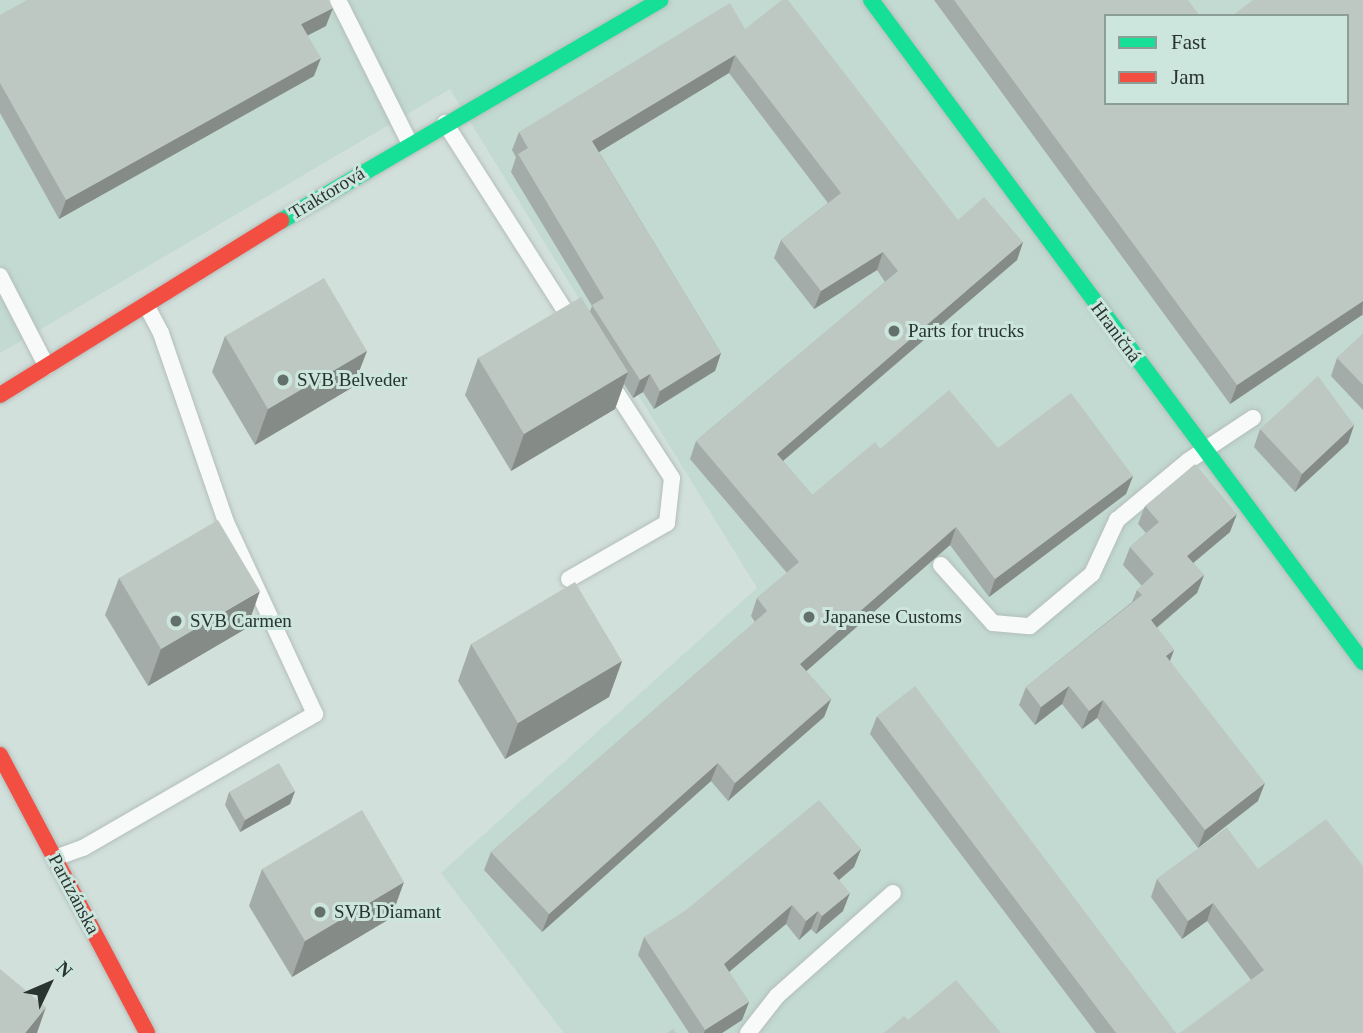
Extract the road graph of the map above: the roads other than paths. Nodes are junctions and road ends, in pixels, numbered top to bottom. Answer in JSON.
{"nodes":[{"id":1,"x":338,"y":0,"type":"edge"},
{"id":2,"x":660,"y":0,"type":"edge"},
{"id":3,"x":871,"y":0,"type":"edge"},
{"id":4,"x":445,"y":123,"type":"junction"},
{"id":5,"x":410,"y":144,"type":"junction"},
{"id":6,"x":0,"y":276,"type":"edge"},
{"id":7,"x":146,"y":306,"type":"junction"},
{"id":8,"x":587,"y":346,"type":"edge"},
{"id":9,"x":47,"y":367,"type":"junction"},
{"id":10,"x":602,"y":369,"type":"edge"},
{"id":11,"x":0,"y":396,"type":"edge"},
{"id":12,"x":1253,"y":418,"type":"dead end"},
{"id":13,"x":1205,"y":450,"type":"junction"},
{"id":14,"x":941,"y":565,"type":"edge"},
{"id":15,"x":569,"y":579,"type":"dead end"},
{"id":16,"x":1363,"y":662,"type":"edge"},
{"id":17,"x":0,"y":755,"type":"edge"},
{"id":18,"x":55,"y":858,"type":"junction"},
{"id":19,"x":893,"y":893,"type":"dead end"},
{"id":20,"x":147,"y":1033,"type":"edge"},
{"id":21,"x":748,"y":1033,"type":"edge"}],
"edges":[{"from":1,"to":5,"type":"lane"},
{"from":2,"to":4,"type":"street","name":"Traktorová"},
{"from":3,"to":13,"type":"street","name":"Hraničná"},
{"from":4,"to":5,"type":"street","name":"Traktorová"},
{"from":4,"to":8,"type":"lane"},
{"from":5,"to":7,"type":"street","name":"Traktorová"},
{"from":6,"to":9,"type":"lane"},
{"from":7,"to":9,"type":"street","name":"Traktorová"},
{"from":7,"to":18,"type":"lane"},
{"from":9,"to":11,"type":"street","name":"Traktorová"},
{"from":10,"to":15,"type":"lane"},
{"from":12,"to":13,"type":"lane"},
{"from":13,"to":14,"type":"lane"},
{"from":13,"to":16,"type":"street","name":"Hraničná"},
{"from":17,"to":18,"type":"street","name":"Partizánska"},
{"from":18,"to":20,"type":"street","name":"Partizánska"},
{"from":19,"to":21,"type":"lane"}]}
